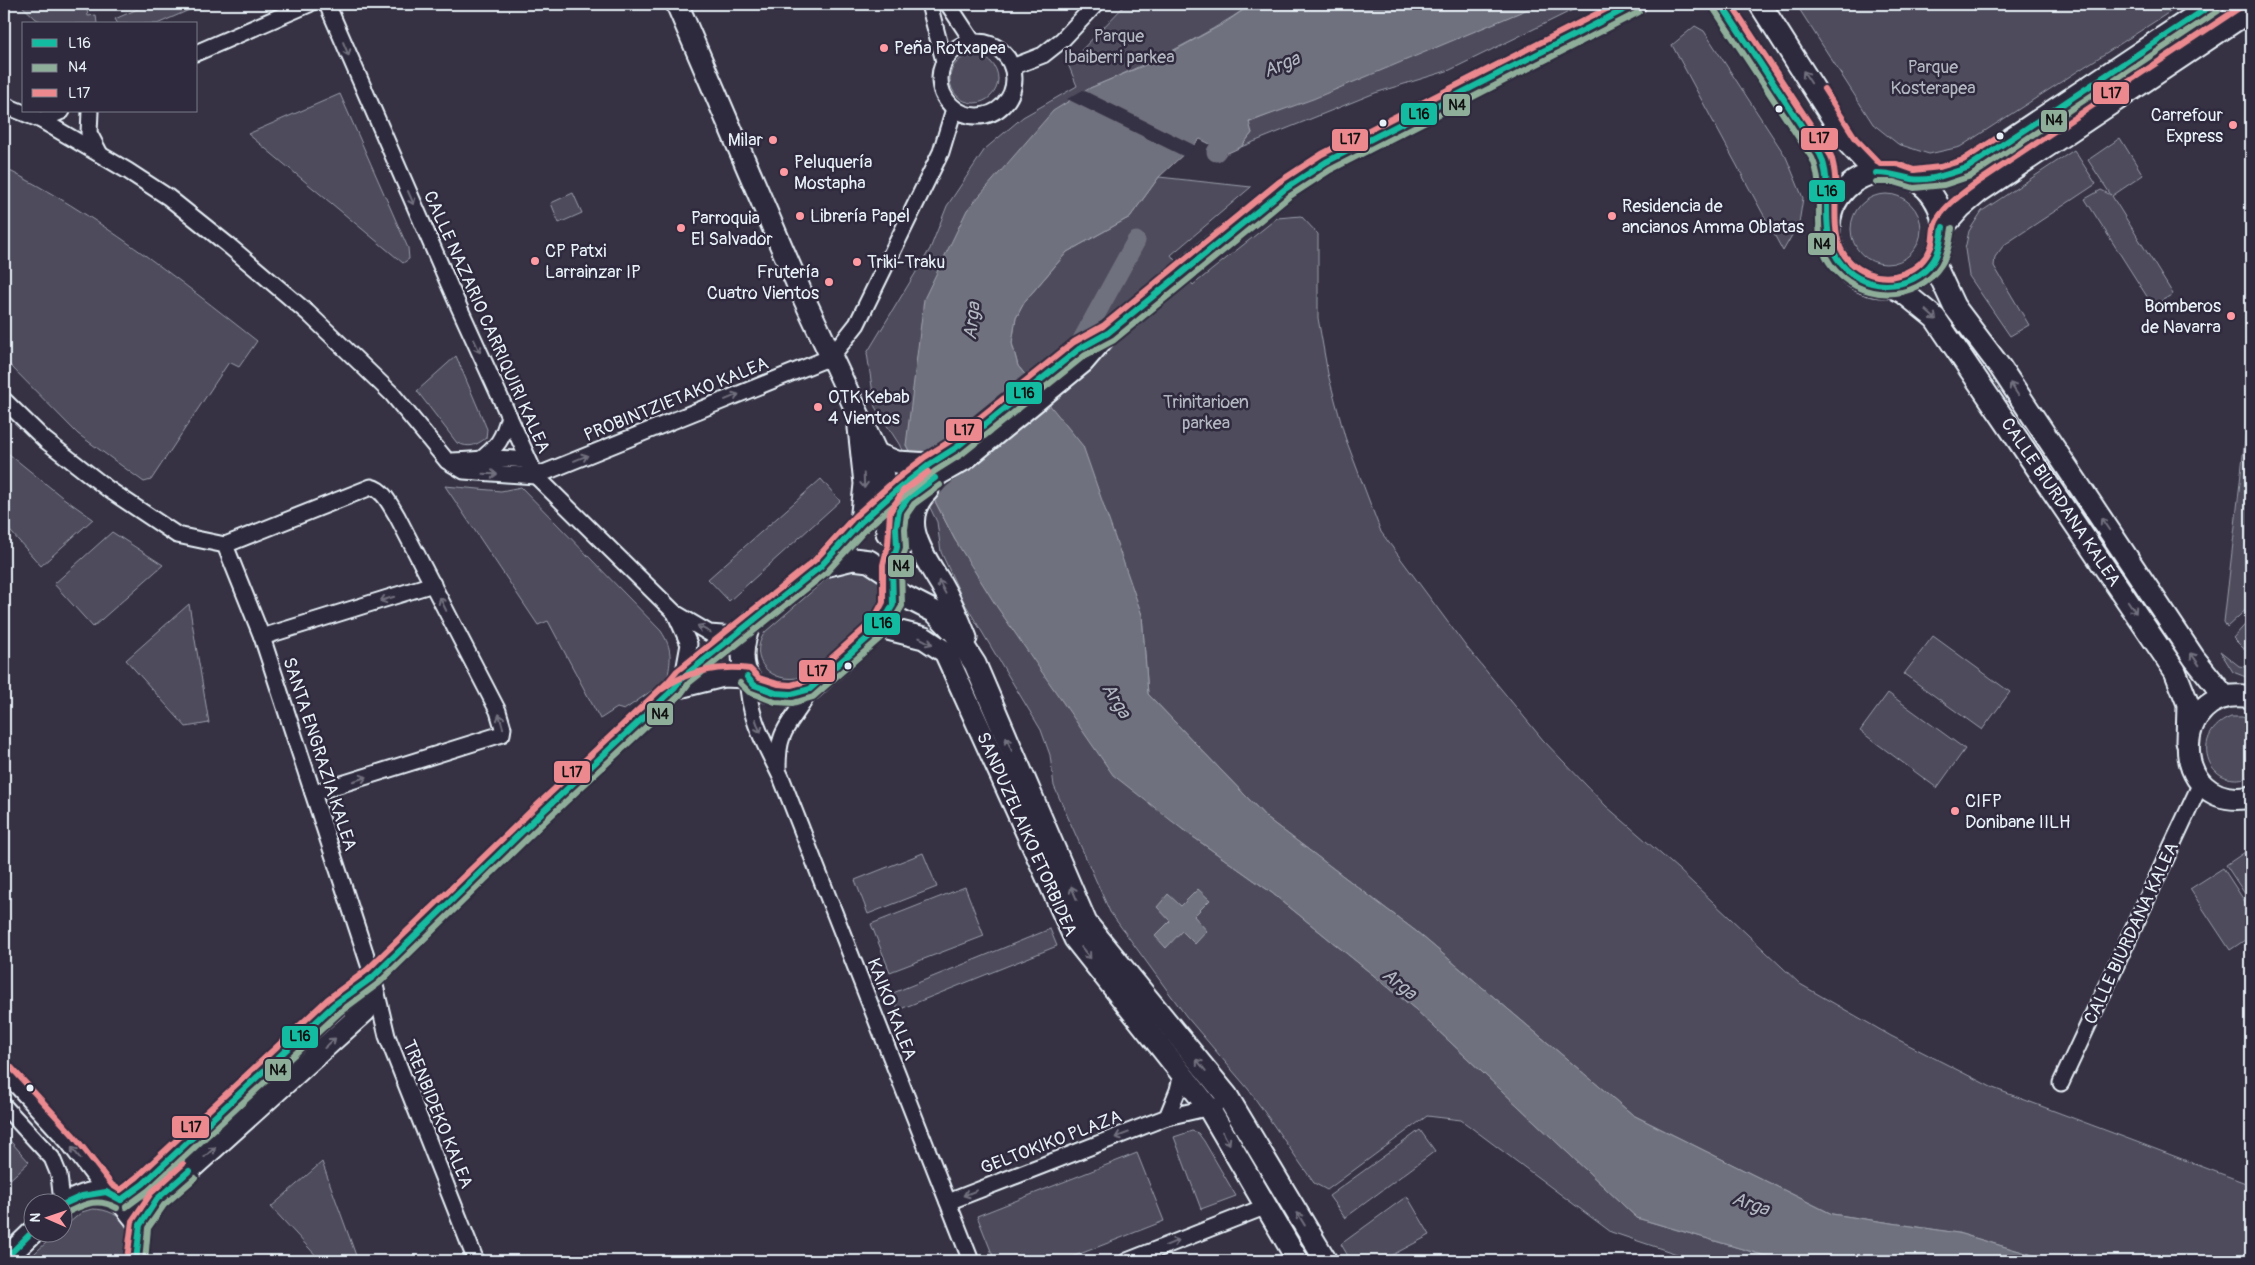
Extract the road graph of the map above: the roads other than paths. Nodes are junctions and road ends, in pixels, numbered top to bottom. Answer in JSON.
{"nodes":[{"id":1,"x":309,"y":4,"type":"edge"},
{"id":2,"x":327,"y":4,"type":"edge"},
{"id":3,"x":677,"y":4,"type":"edge"},
{"id":4,"x":929,"y":4,"type":"edge"},
{"id":5,"x":948,"y":4,"type":"edge"},
{"id":6,"x":1096,"y":4,"type":"edge"},
{"id":7,"x":1635,"y":4,"type":"edge"},
{"id":8,"x":1721,"y":4,"type":"edge"},
{"id":9,"x":1760,"y":4,"type":"edge"},
{"id":10,"x":2213,"y":4,"type":"edge"},
{"id":11,"x":2251,"y":10,"type":"edge"},
{"id":12,"x":973,"y":42,"type":"junction"},
{"id":13,"x":198,"y":52,"type":"edge"},
{"id":14,"x":944,"y":61,"type":"junction"},
{"id":15,"x":1012,"y":67,"type":"junction"},
{"id":16,"x":4,"y":105,"type":"edge"},
{"id":17,"x":954,"y":109,"type":"junction"},
{"id":18,"x":60,"y":112,"type":"edge"},
{"id":19,"x":90,"y":112,"type":"edge"},
{"id":20,"x":41,"y":120,"type":"junction"},
{"id":21,"x":101,"y":155,"type":"junction"},
{"id":22,"x":1876,"y":173,"type":"junction"},
{"id":23,"x":1913,"y":179,"type":"junction"},
{"id":24,"x":1830,"y":217,"type":"junction"},
{"id":25,"x":1943,"y":227,"type":"junction"},
{"id":26,"x":1933,"y":260,"type":"junction"},
{"id":27,"x":1892,"y":286,"type":"junction"},
{"id":28,"x":831,"y":357,"type":"junction"},
{"id":29,"x":4,"y":400,"type":"edge"},
{"id":30,"x":509,"y":416,"type":"junction"},
{"id":31,"x":858,"y":416,"type":"junction"},
{"id":32,"x":878,"y":454,"type":"junction"},
{"id":33,"x":447,"y":461,"type":"junction"},
{"id":34,"x":478,"y":461,"type":"junction"},
{"id":35,"x":528,"y":462,"type":"junction"},
{"id":36,"x":934,"y":469,"type":"junction"},
{"id":37,"x":536,"y":476,"type":"junction"},
{"id":38,"x":902,"y":501,"type":"junction"},
{"id":39,"x":861,"y":522,"type":"junction"},
{"id":40,"x":225,"y":545,"type":"junction"},
{"id":41,"x":820,"y":567,"type":"junction"},
{"id":42,"x":893,"y":577,"type":"junction"},
{"id":43,"x":434,"y":584,"type":"junction"},
{"id":44,"x":675,"y":613,"type":"junction"},
{"id":45,"x":743,"y":628,"type":"junction"},
{"id":46,"x":880,"y":628,"type":"junction"},
{"id":47,"x":262,"y":637,"type":"junction"},
{"id":48,"x":975,"y":664,"type":"junction"},
{"id":49,"x":748,"y":678,"type":"junction"},
{"id":50,"x":679,"y":682,"type":"junction"},
{"id":51,"x":810,"y":689,"type":"junction"},
{"id":52,"x":2225,"y":697,"type":"junction"},
{"id":53,"x":2251,"y":697,"type":"edge"},
{"id":54,"x":2187,"y":742,"type":"junction"},
{"id":55,"x":778,"y":770,"type":"junction"},
{"id":56,"x":2201,"y":783,"type":"junction"},
{"id":57,"x":313,"y":793,"type":"junction"},
{"id":58,"x":2248,"y":800,"type":"edge"},
{"id":59,"x":373,"y":977,"type":"junction"},
{"id":60,"x":4,"y":1072,"type":"edge"},
{"id":61,"x":1182,"y":1073,"type":"junction"},
{"id":62,"x":2061,"y":1082,"type":"dead end"},
{"id":63,"x":1231,"y":1103,"type":"junction"},
{"id":64,"x":4,"y":1106,"type":"edge"},
{"id":65,"x":1208,"y":1107,"type":"junction"},
{"id":66,"x":1167,"y":1117,"type":"junction"},
{"id":67,"x":61,"y":1192,"type":"edge"},
{"id":68,"x":114,"y":1196,"type":"junction"},
{"id":69,"x":72,"y":1200,"type":"edge"},
{"id":70,"x":948,"y":1202,"type":"junction"},
{"id":71,"x":1267,"y":1206,"type":"junction"},
{"id":72,"x":140,"y":1225,"type":"junction"},
{"id":73,"x":23,"y":1242,"type":"edge"},
{"id":74,"x":4,"y":1260,"type":"edge"},
{"id":75,"x":136,"y":1261,"type":"edge"},
{"id":76,"x":476,"y":1261,"type":"edge"},
{"id":77,"x":971,"y":1261,"type":"edge"},
{"id":78,"x":1127,"y":1261,"type":"edge"},
{"id":79,"x":1298,"y":1261,"type":"edge"},
{"id":80,"x":1326,"y":1261,"type":"edge"}],
"edges":[{"from":1,"to":13,"type":"street"},
{"from":2,"to":30,"type":"street","name":"CALLE NAZARIO CARRIQUIRI KALEA","one_way":true},
{"from":3,"to":28,"type":"main road"},
{"from":4,"to":14,"type":"street"},
{"from":5,"to":12,"type":"street"},
{"from":6,"to":15,"type":"street"},
{"from":7,"to":36,"type":"main road"},
{"from":8,"to":24,"type":"main road"},
{"from":22,"to":9,"type":"main road","one_way":true},
{"from":10,"to":23,"type":"main road"},
{"from":11,"to":25,"type":"main road"},
{"from":12,"to":14,"type":"street"},
{"from":12,"to":15,"type":"street"},
{"from":14,"to":17,"type":"street"},
{"from":15,"to":17,"type":"street"},
{"from":16,"to":20,"type":"street"},
{"from":17,"to":28,"type":"street"},
{"from":18,"to":20,"type":"street"},
{"from":19,"to":21,"type":"street"},
{"from":20,"to":21,"type":"street"},
{"from":21,"to":33,"type":"street"},
{"from":22,"to":23,"type":"main road"},
{"from":22,"to":24,"type":"main road"},
{"from":23,"to":25,"type":"main road"},
{"from":24,"to":27,"type":"main road"},
{"from":25,"to":26,"type":"main road"},
{"from":26,"to":27,"type":"main road"},
{"from":52,"to":26,"type":"main road","name":"CALLE BIURDANA KALEA","one_way":true},
{"from":27,"to":54,"type":"main road","name":"CALLE BIURDANA KALEA","one_way":true},
{"from":28,"to":31,"type":"main road"},
{"from":37,"to":28,"type":"street","name":"PROBINTZIETAKO KALEA","one_way":true},
{"from":29,"to":40,"type":"street"},
{"from":30,"to":34,"type":"street"},
{"from":30,"to":35,"type":"street","name":"CALLE NAZARIO CARRIQUIRI KALEA"},
{"from":31,"to":32,"type":"main road"},
{"from":31,"to":39,"type":"main road","one_way":true},
{"from":32,"to":36,"type":"main road"},
{"from":32,"to":38,"type":"main road"},
{"from":33,"to":34,"type":"street"},
{"from":33,"to":37,"type":"street","one_way":true},
{"from":34,"to":35,"type":"street"},
{"from":35,"to":37,"type":"street","name":"CALLE NAZARIO CARRIQUIRI KALEA"},
{"from":36,"to":38,"type":"main road"},
{"from":36,"to":38,"type":"main road"},
{"from":37,"to":44,"type":"street","name":"CALLE NAZARIO CARRIQUIRI KALEA"},
{"from":38,"to":39,"type":"main road"},
{"from":38,"to":42,"type":"main road"},
{"from":48,"to":38,"type":"main road","name":"SANDUZELAIKO ETORBIDEA","one_way":true},
{"from":39,"to":41,"type":"main road"},
{"from":40,"to":43,"type":"street"},
{"from":40,"to":47,"type":"street","name":"SANTA ENGRAZIA KALEA"},
{"from":41,"to":42,"type":"main road","name":"SANDUZELAIKO ETORBIDEA"},
{"from":41,"to":45,"type":"main road"},
{"from":42,"to":46,"type":"main road"},
{"from":42,"to":48,"type":"main road","name":"SANDUZELAIKO ETORBIDEA"},
{"from":43,"to":47,"type":"street","one_way":true},
{"from":57,"to":43,"type":"street","one_way":true},
{"from":45,"to":44,"type":"street","name":"CALLE NAZARIO CARRIQUIRI KALEA","one_way":true},
{"from":44,"to":50,"type":"street","name":"CALLE NAZARIO CARRIQUIRI KALEA"},
{"from":45,"to":49,"type":"main road"},
{"from":45,"to":50,"type":"main road"},
{"from":46,"to":51,"type":"main road"},
{"from":46,"to":61,"type":"main road","name":"SANDUZELAIKO ETORBIDEA","one_way":true},
{"from":47,"to":57,"type":"street","name":"SANTA ENGRAZIA KALEA"},
{"from":63,"to":48,"type":"main road","name":"SANDUZELAIKO ETORBIDEA","one_way":true},
{"from":49,"to":50,"type":"main road"},
{"from":49,"to":51,"type":"main road"},
{"from":49,"to":55,"type":"street","name":"KAIKO KALEA","one_way":true},
{"from":50,"to":59,"type":"main road"},
{"from":51,"to":55,"type":"street","name":"KAIKO KALEA"},
{"from":52,"to":53,"type":"main road"},
{"from":52,"to":54,"type":"main road"},
{"from":54,"to":56,"type":"main road","name":"CALLE BIURDANA KALEA"},
{"from":55,"to":70,"type":"street","name":"KAIKO KALEA"},
{"from":56,"to":58,"type":"main road"},
{"from":56,"to":62,"type":"street","name":"CALLE BIURDANA KALEA"},
{"from":57,"to":59,"type":"street","name":"SANTA ENGRAZIA KALEA"},
{"from":59,"to":68,"type":"main road"},
{"from":72,"to":59,"type":"main road","one_way":true},
{"from":59,"to":76,"type":"street","name":"TRENBIDEKO KALEA"},
{"from":68,"to":60,"type":"street","one_way":true},
{"from":61,"to":65,"type":"main road","name":"SANDUZELAIKO ETORBIDEA"},
{"from":61,"to":66,"type":"street"},
{"from":63,"to":65,"type":"street"},
{"from":80,"to":63,"type":"main road","name":"SANDUZELAIKO ETORBIDEA","one_way":true},
{"from":64,"to":67,"type":"street"},
{"from":65,"to":66,"type":"street","name":"GELTOKIKO PLAZA"},
{"from":65,"to":71,"type":"main road","name":"SANDUZELAIKO ETORBIDEA","one_way":true},
{"from":66,"to":70,"type":"street","name":"GELTOKIKO PLAZA","one_way":true},
{"from":68,"to":69,"type":"main road"},
{"from":68,"to":72,"type":"main road"},
{"from":70,"to":77,"type":"street","name":"KAIKO KALEA"},
{"from":78,"to":71,"type":"street","one_way":true},
{"from":71,"to":79,"type":"main road","name":"SANDUZELAIKO ETORBIDEA"},
{"from":72,"to":75,"type":"main road"},
{"from":73,"to":74,"type":"main road"}]}
